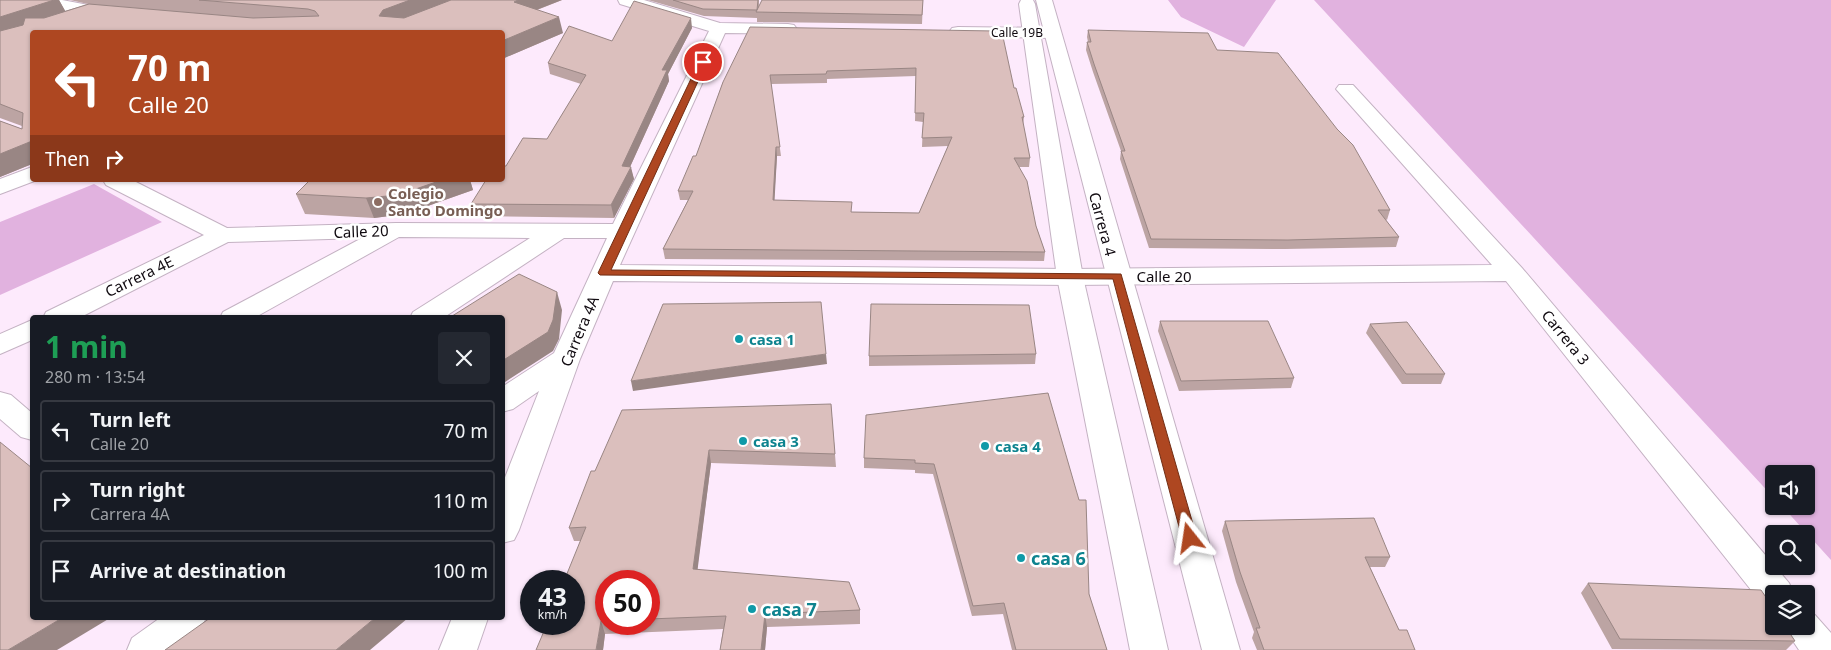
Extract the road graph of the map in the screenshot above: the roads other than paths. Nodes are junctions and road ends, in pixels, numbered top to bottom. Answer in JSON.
{"nodes":[{"id":1,"x":47,"y":0,"type":"edge"},
{"id":2,"x":626,"y":0,"type":"edge"},
{"id":3,"x":1026,"y":0,"type":"edge"},
{"id":4,"x":1044,"y":0,"type":"edge"},
{"id":5,"x":125,"y":10,"type":"edge"},
{"id":6,"x":96,"y":13,"type":"junction"},
{"id":7,"x":61,"y":24,"type":"edge"},
{"id":8,"x":719,"y":28,"type":"junction"},
{"id":9,"x":807,"y":29,"type":"edge"},
{"id":10,"x":945,"y":32,"type":"edge"},
{"id":11,"x":1042,"y":33,"type":"junction"},
{"id":12,"x":1346,"y":89,"type":"dead end"},
{"id":13,"x":30,"y":175,"type":"edge"},
{"id":14,"x":118,"y":182,"type":"edge"},
{"id":15,"x":0,"y":187,"type":"edge"},
{"id":16,"x":396,"y":230,"type":"junction"},
{"id":17,"x":558,"y":231,"type":"junction"},
{"id":18,"x":622,"y":231,"type":"junction"},
{"id":19,"x":223,"y":235,"type":"junction"},
{"id":20,"x":604,"y":273,"type":"junction"},
{"id":21,"x":1513,"y":273,"type":"junction"},
{"id":22,"x":1118,"y":276,"type":"junction"},
{"id":23,"x":1070,"y":277,"type":"junction"},
{"id":24,"x":62,"y":315,"type":"edge"},
{"id":25,"x":239,"y":315,"type":"edge"},
{"id":26,"x":428,"y":315,"type":"edge"},
{"id":27,"x":30,"y":330,"type":"edge"},
{"id":28,"x":0,"y":345,"type":"edge"},
{"id":29,"x":566,"y":359,"type":"junction"},
{"id":30,"x":505,"y":400,"type":"edge"},
{"id":31,"x":0,"y":402,"type":"edge"},
{"id":32,"x":30,"y":427,"type":"edge"},
{"id":33,"x":505,"y":522,"type":"edge"},
{"id":34,"x":1769,"y":585,"type":"edge"},
{"id":35,"x":184,"y":620,"type":"edge"},
{"id":36,"x":469,"y":620,"type":"edge"},
{"id":37,"x":1810,"y":635,"type":"edge"},
{"id":38,"x":146,"y":650,"type":"edge"},
{"id":39,"x":458,"y":650,"type":"edge"},
{"id":40,"x":1149,"y":650,"type":"edge"},
{"id":41,"x":1221,"y":650,"type":"edge"},
{"id":42,"x":1822,"y":650,"type":"edge"}],
"edges":[{"from":1,"to":6,"type":"street"},
{"from":2,"to":8,"type":"street"},
{"from":3,"to":11,"type":"street","name":"Carrera 4"},
{"from":4,"to":11,"type":"street","name":"Carrera 4"},
{"from":5,"to":6,"type":"street"},
{"from":6,"to":7,"type":"street"},
{"from":8,"to":9,"type":"street"},
{"from":8,"to":18,"type":"street","name":"Carrera 4A"},
{"from":10,"to":11,"type":"street","name":"Calle 19B"},
{"from":11,"to":22,"type":"street","name":"Carrera 4"},
{"from":11,"to":23,"type":"street","name":"Carrera 4"},
{"from":12,"to":21,"type":"street","name":"Carrera 3"},
{"from":13,"to":15,"type":"street"},
{"from":14,"to":19,"type":"street","name":"Calle 20"},
{"from":16,"to":17,"type":"street","name":"Calle 20"},
{"from":16,"to":19,"type":"street","name":"Calle 20"},
{"from":16,"to":25,"type":"street"},
{"from":17,"to":18,"type":"street","name":"Calle 20"},
{"from":17,"to":26,"type":"street"},
{"from":18,"to":20,"type":"street","name":"Carrera 4A"},
{"from":19,"to":24,"type":"street","name":"Carrera 4E"},
{"from":20,"to":23,"type":"street","name":"Calle 20"},
{"from":20,"to":29,"type":"street","name":"Carrera 4A"},
{"from":21,"to":22,"type":"street","name":"Calle 20"},
{"from":21,"to":34,"type":"street","name":"Carrera 3"},
{"from":22,"to":23,"type":"street","name":"Calle 20"},
{"from":22,"to":41,"type":"street","name":"Carrera 4"},
{"from":23,"to":40,"type":"street","name":"Carrera 4"},
{"from":27,"to":28,"type":"street"},
{"from":29,"to":30,"type":"street"},
{"from":29,"to":33,"type":"street","name":"Carrera 4A"},
{"from":31,"to":32,"type":"street"},
{"from":35,"to":38,"type":"street"},
{"from":36,"to":39,"type":"street"},
{"from":37,"to":42,"type":"street"}]}
